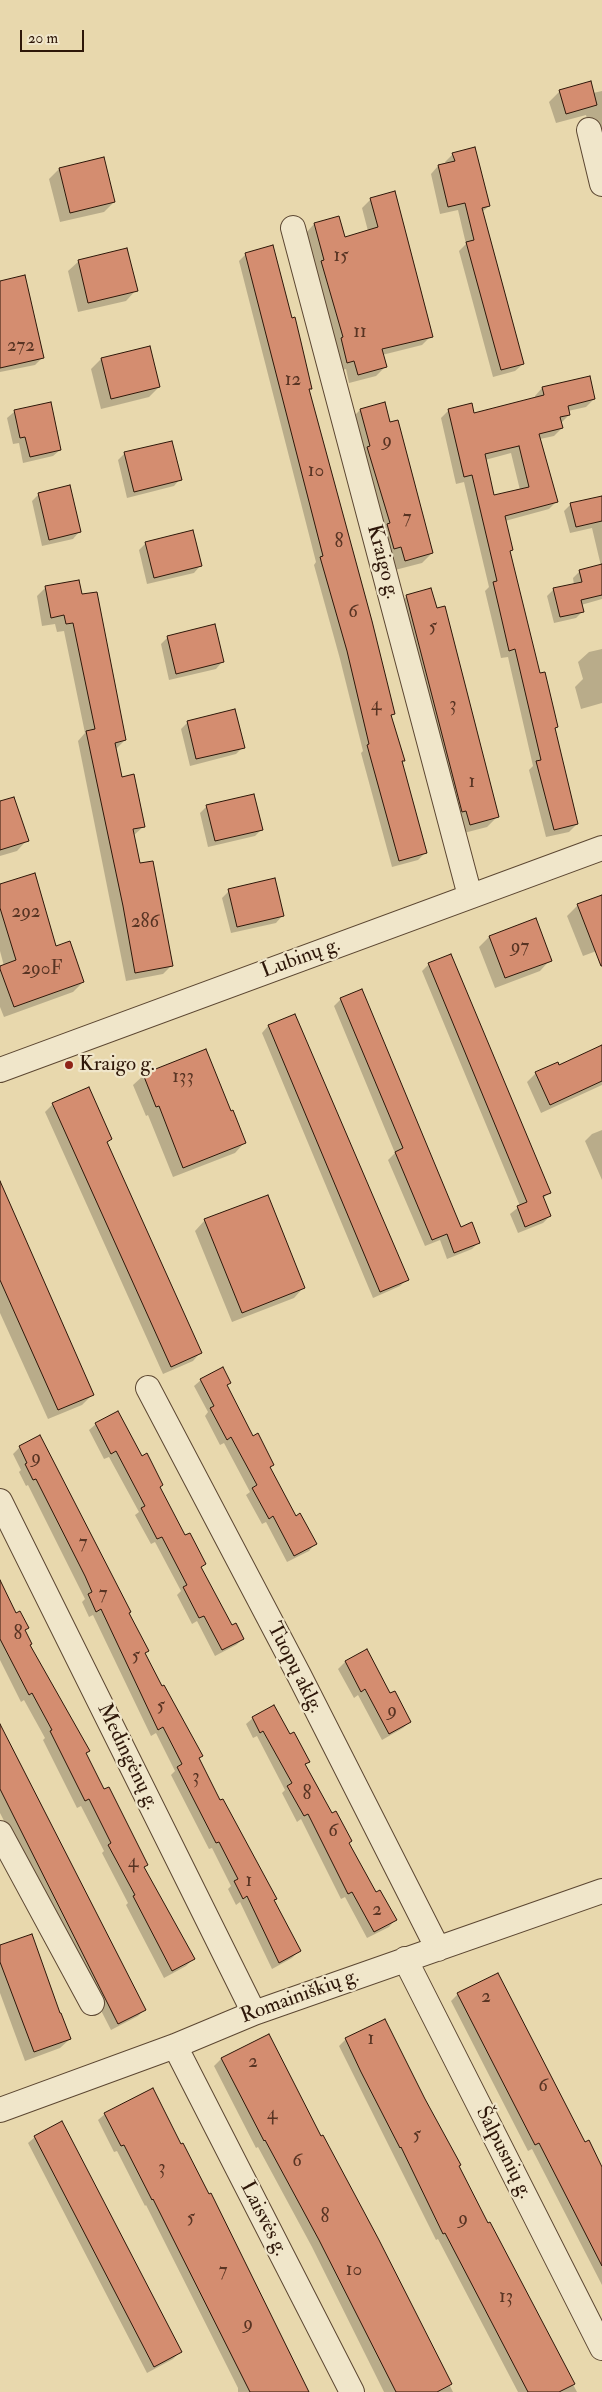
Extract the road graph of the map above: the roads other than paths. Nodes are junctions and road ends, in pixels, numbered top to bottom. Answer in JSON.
{"nodes":[{"id":1,"x":589,"y":130,"type":"dead end"},
{"id":2,"x":602,"y":184,"type":"edge"},
{"id":3,"x":293,"y":228,"type":"dead end"},
{"id":4,"x":602,"y":848,"type":"edge"},
{"id":5,"x":470,"y":896,"type":"junction"},
{"id":6,"x":0,"y":1070,"type":"edge"},
{"id":7,"x":148,"y":1388,"type":"dead end"},
{"id":8,"x":0,"y":1501,"type":"edge"},
{"id":9,"x":0,"y":1833,"type":"edge"},
{"id":10,"x":602,"y":1891,"type":"edge"},
{"id":11,"x":438,"y":1950,"type":"junction"},
{"id":12,"x":405,"y":1959,"type":"junction"},
{"id":13,"x":92,"y":2003,"type":"dead end"},
{"id":14,"x":254,"y":2013,"type":"junction"},
{"id":15,"x":175,"y":2046,"type":"junction"},
{"id":16,"x":0,"y":2110,"type":"edge"},
{"id":17,"x":602,"y":2348,"type":"edge"},
{"id":18,"x":352,"y":2392,"type":"edge"}],
"edges":[{"from":1,"to":2,"type":"street"},
{"from":3,"to":5,"type":"street","name":"Kraigo g."},
{"from":4,"to":5,"type":"street","name":"Lubinų g."},
{"from":5,"to":6,"type":"street","name":"Lubinų g."},
{"from":7,"to":11,"type":"street","name":"Tuopų aklg."},
{"from":8,"to":14,"type":"street","name":"Medingėnų g."},
{"from":9,"to":13,"type":"street"},
{"from":10,"to":11,"type":"street","name":"Romainiškių g."},
{"from":11,"to":12,"type":"street","name":"Romainiškių g."},
{"from":12,"to":14,"type":"street","name":"Romainiškių g."},
{"from":12,"to":17,"type":"street","name":"Šalpusnių g."},
{"from":14,"to":15,"type":"street","name":"Romainiškių g."},
{"from":15,"to":16,"type":"street","name":"Romainiškių g."},
{"from":15,"to":18,"type":"street","name":"Laisvės g."}]}
